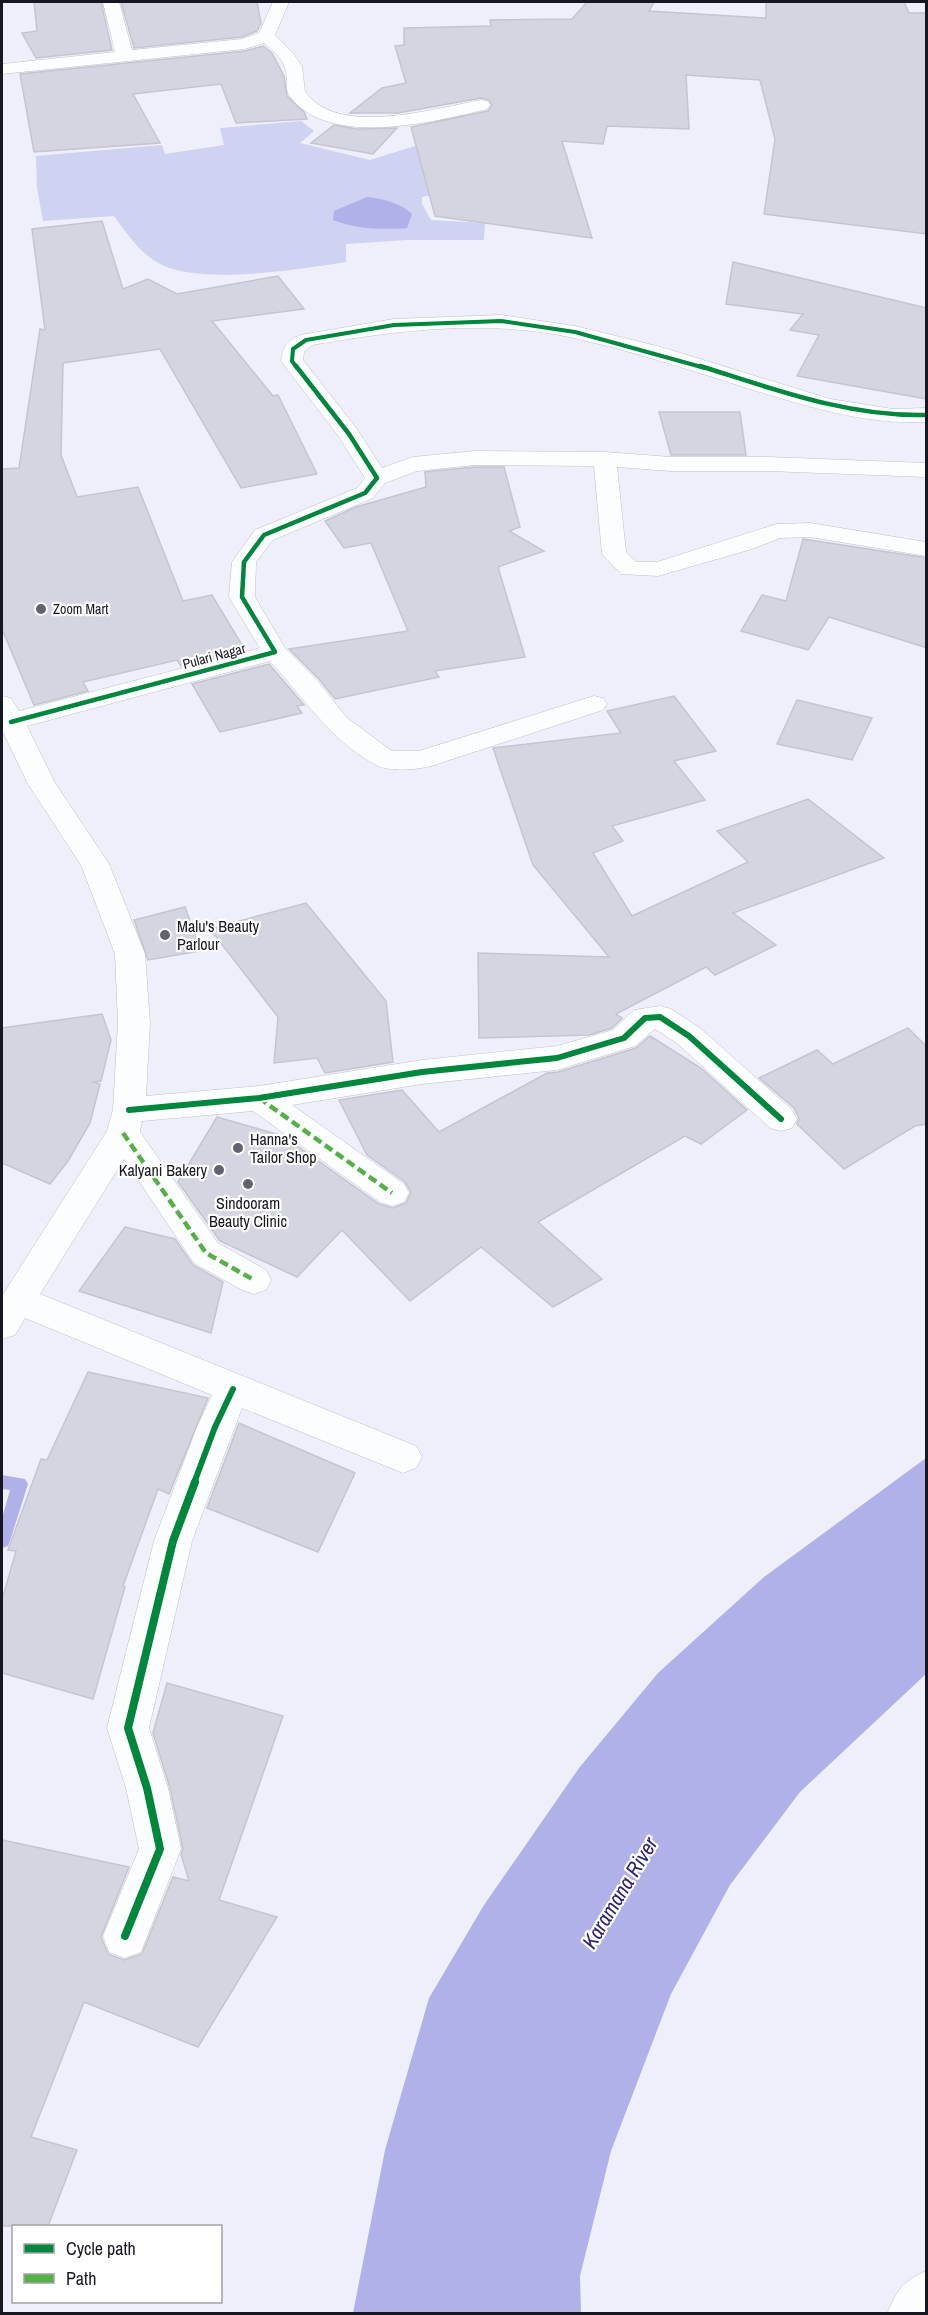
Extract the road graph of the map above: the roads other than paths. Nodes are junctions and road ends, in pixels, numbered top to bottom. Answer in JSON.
{"nodes":[{"id":1,"x":111,"y":2,"type":"edge"},
{"id":2,"x":281,"y":2,"type":"edge"},
{"id":3,"x":266,"y":36,"type":"junction"},
{"id":4,"x":125,"y":57,"type":"junction"},
{"id":5,"x":2,"y":69,"type":"edge"},
{"id":6,"x":481,"y":105,"type":"dead end"},
{"id":7,"x":927,"y":415,"type":"edge"},
{"id":8,"x":605,"y":459,"type":"junction"},
{"id":9,"x":927,"y":470,"type":"edge"},
{"id":10,"x":377,"y":478,"type":"junction"},
{"id":11,"x":927,"y":549,"type":"edge"},
{"id":12,"x":275,"y":652,"type":"junction"},
{"id":13,"x":594,"y":704,"type":"dead end"},
{"id":14,"x":6,"y":713,"type":"edge"},
{"id":15,"x":259,"y":1098,"type":"junction"},
{"id":16,"x":781,"y":1119,"type":"dead end"},
{"id":17,"x":126,"y":1122,"type":"junction"},
{"id":18,"x":392,"y":1193,"type":"dead end"},
{"id":19,"x":254,"y":1280,"type":"dead end"},
{"id":20,"x":9,"y":1313,"type":"edge"},
{"id":21,"x":233,"y":1389,"type":"junction"},
{"id":22,"x":403,"y":1457,"type":"dead end"},
{"id":23,"x":125,"y":1936,"type":"dead end"},
{"id":24,"x":927,"y":2296,"type":"edge"},
{"id":25,"x":911,"y":2313,"type":"edge"}],
"edges":[{"from":1,"to":4,"type":"street"},
{"from":2,"to":3,"type":"street"},
{"from":3,"to":4,"type":"street"},
{"from":3,"to":6,"type":"street"},
{"from":4,"to":5,"type":"street"},
{"from":7,"to":10,"type":"street"},
{"from":8,"to":9,"type":"street","name":"Pulari Nagar"},
{"from":8,"to":10,"type":"street","name":"Pulari Nagar"},
{"from":8,"to":11,"type":"street"},
{"from":10,"to":12,"type":"street","name":"Pulari Nagar"},
{"from":12,"to":13,"type":"street"},
{"from":12,"to":14,"type":"street","name":"Pulari Nagar"},
{"from":14,"to":17,"type":"street"},
{"from":15,"to":16,"type":"street"},
{"from":15,"to":17,"type":"street"},
{"from":15,"to":18,"type":"street"},
{"from":17,"to":19,"type":"street"},
{"from":17,"to":20,"type":"street"},
{"from":20,"to":21,"type":"street"},
{"from":21,"to":22,"type":"street"},
{"from":21,"to":23,"type":"street"},
{"from":24,"to":25,"type":"street"}]}
